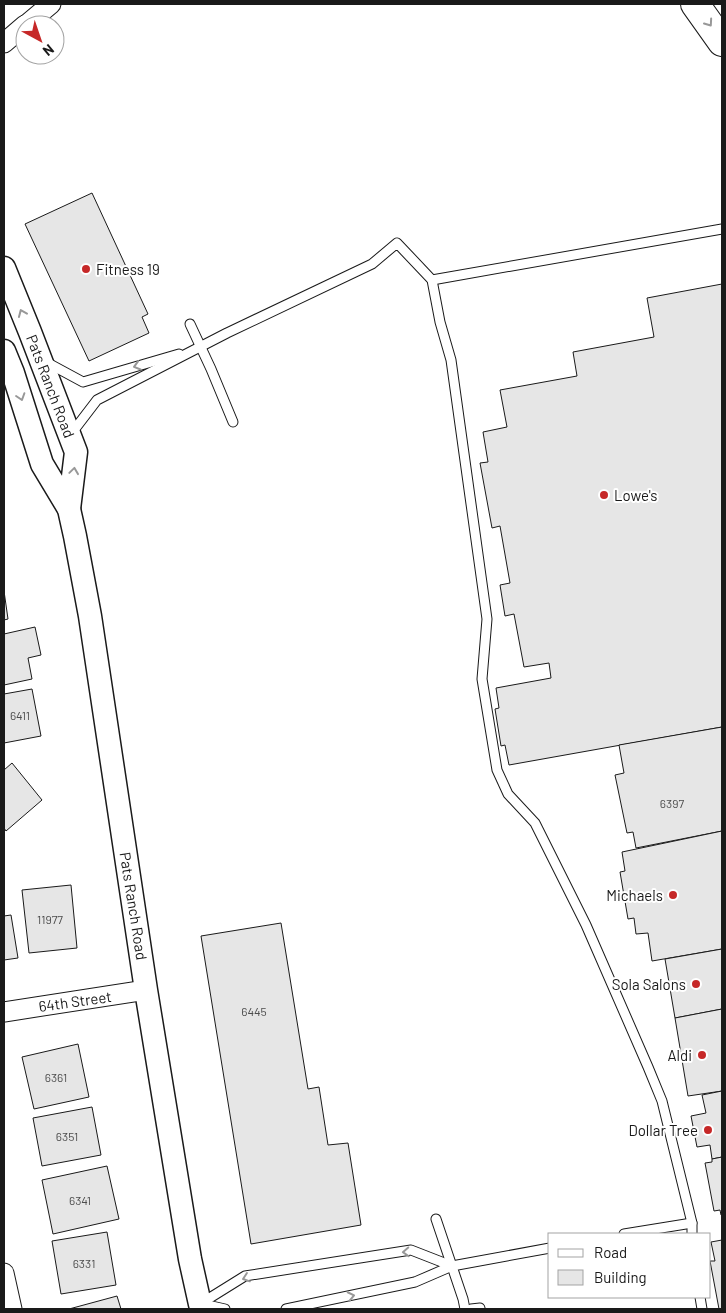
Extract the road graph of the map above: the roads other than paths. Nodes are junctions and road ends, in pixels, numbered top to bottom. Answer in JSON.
{"nodes":[{"id":1,"x":52,"y":4,"type":"edge"},
{"id":2,"x":695,"y":4,"type":"edge"},
{"id":3,"x":38,"y":15,"type":"edge"},
{"id":4,"x":15,"y":34,"type":"edge"},
{"id":5,"x":722,"y":42,"type":"edge"},
{"id":6,"x":4,"y":43,"type":"edge"},
{"id":7,"x":722,"y":229,"type":"edge"},
{"id":8,"x":4,"y":268,"type":"edge"},
{"id":9,"x":432,"y":280,"type":"junction"},
{"id":10,"x":190,"y":324,"type":"dead end"},
{"id":11,"x":201,"y":347,"type":"junction"},
{"id":12,"x":4,"y":351,"type":"edge"},
{"id":13,"x":40,"y":358,"type":"junction"},
{"id":14,"x":233,"y":422,"type":"dead end"},
{"id":15,"x":70,"y":436,"type":"junction"},
{"id":16,"x":69,"y":508,"type":"junction"},
{"id":17,"x":146,"y":990,"type":"junction"},
{"id":18,"x":4,"y":1012,"type":"edge"},
{"id":19,"x":436,"y":1218,"type":"dead end"},
{"id":20,"x":692,"y":1223,"type":"junction"},
{"id":21,"x":630,"y":1233,"type":"edge"},
{"id":22,"x":692,"y":1233,"type":"edge"},
{"id":23,"x":548,"y":1248,"type":"edge"},
{"id":24,"x":452,"y":1266,"type":"junction"},
{"id":25,"x":4,"y":1274,"type":"edge"},
{"id":26,"x":201,"y":1307,"type":"edge"},
{"id":27,"x":12,"y":1309,"type":"edge"},
{"id":28,"x":224,"y":1309,"type":"edge"},
{"id":29,"x":286,"y":1309,"type":"edge"},
{"id":30,"x":464,"y":1309,"type":"edge"}],
"edges":[{"from":1,"to":3,"type":"street"},
{"from":2,"to":5,"type":"highway","one_way":true},
{"from":4,"to":6,"type":"street"},
{"from":7,"to":9,"type":"lane"},
{"from":13,"to":8,"type":"street","name":"Pats Ranch Road","one_way":true},
{"from":9,"to":11,"type":"lane"},
{"from":9,"to":20,"type":"lane"},
{"from":10,"to":11,"type":"lane"},
{"from":11,"to":13,"type":"lane","one_way":true},
{"from":11,"to":14,"type":"lane"},
{"from":11,"to":15,"type":"lane"},
{"from":12,"to":16,"type":"street","name":"Pats Ranch Road","one_way":true},
{"from":13,"to":15,"type":"street","name":"Pats Ranch Road"},
{"from":16,"to":15,"type":"street","name":"Pats Ranch Road","one_way":true},
{"from":16,"to":17,"type":"street","name":"Pats Ranch Road"},
{"from":17,"to":18,"type":"street","name":"64th Street"},
{"from":17,"to":26,"type":"street","name":"Pats Ranch Road"},
{"from":19,"to":24,"type":"lane"},
{"from":20,"to":21,"type":"lane"},
{"from":20,"to":22,"type":"lane"},
{"from":23,"to":24,"type":"lane"},
{"from":24,"to":26,"type":"lane","one_way":true},
{"from":29,"to":24,"type":"lane","one_way":true},
{"from":24,"to":30,"type":"lane"},
{"from":25,"to":27,"type":"street"},
{"from":26,"to":28,"type":"lane"}]}
